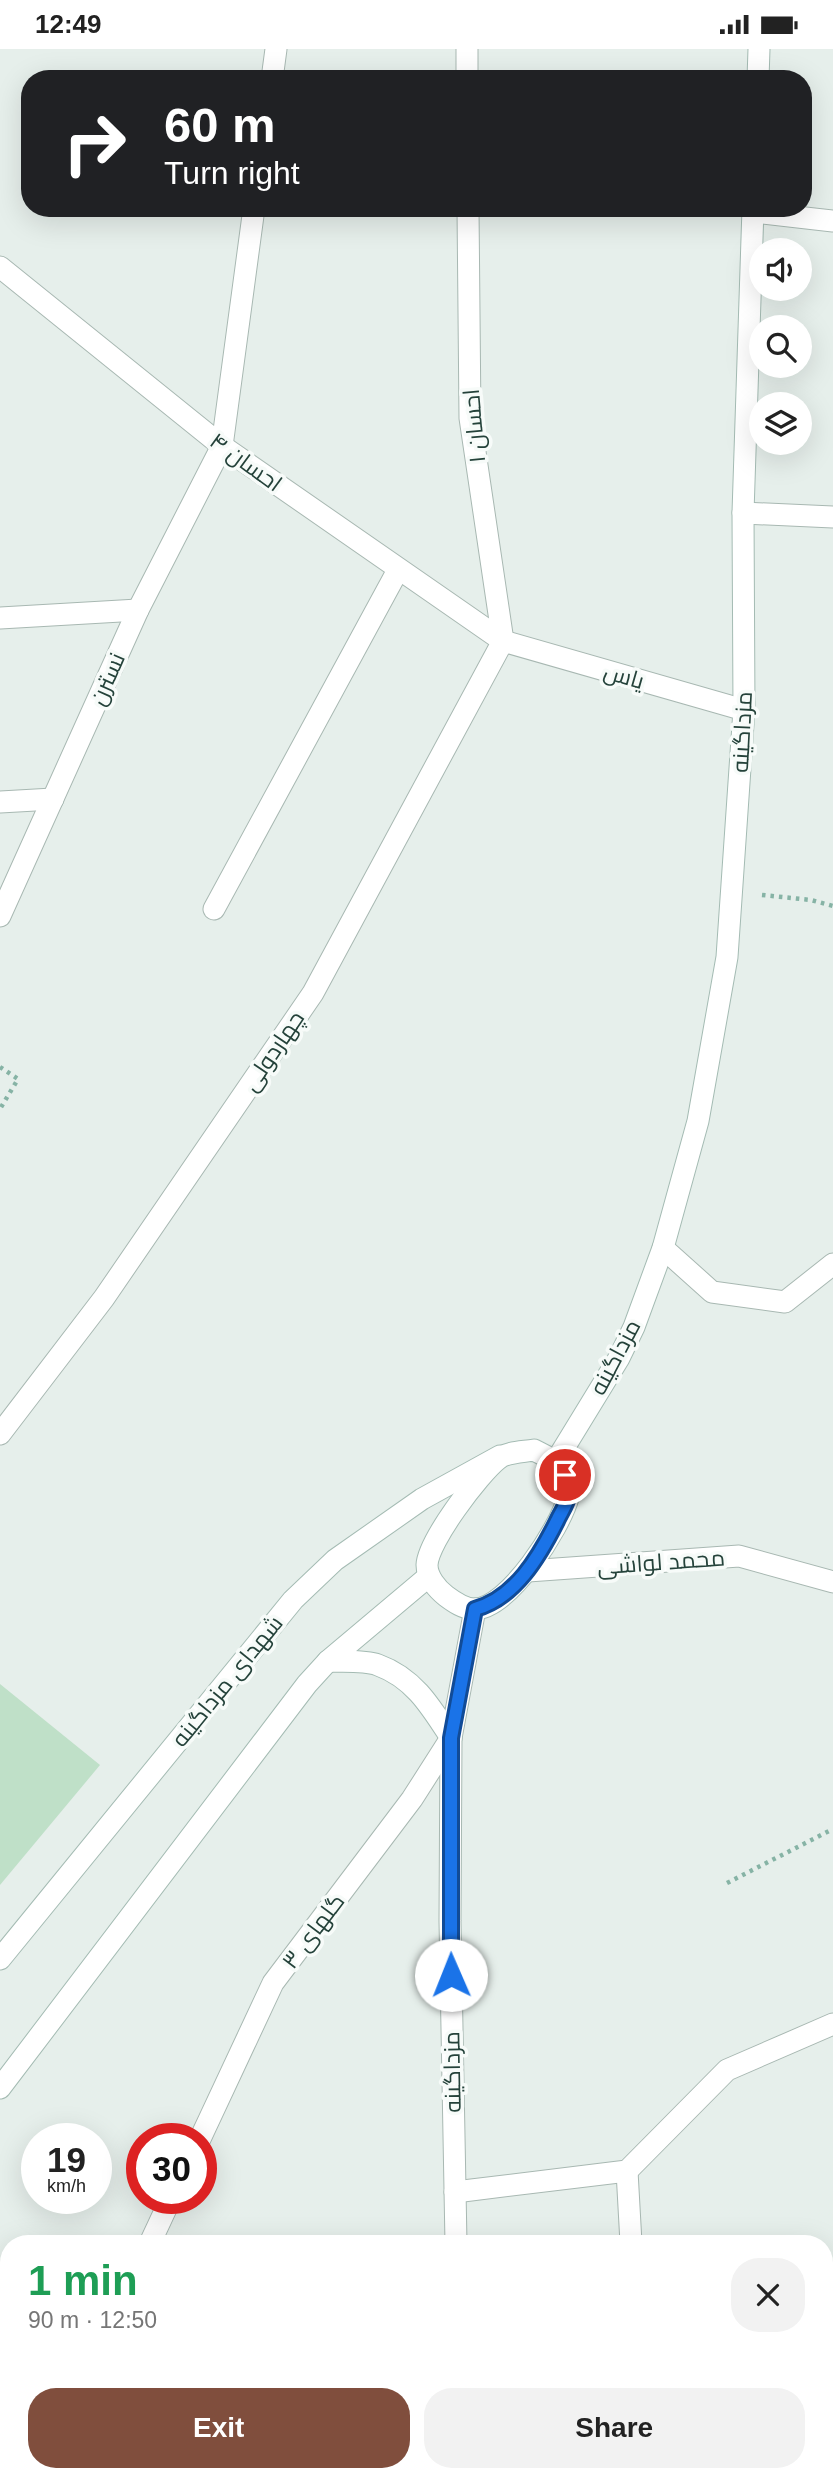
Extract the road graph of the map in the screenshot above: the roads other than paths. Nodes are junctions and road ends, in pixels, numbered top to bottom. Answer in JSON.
{"nodes":[{"id":1,"x":276,"y":49,"type":"edge"},
{"id":2,"x":467,"y":49,"type":"edge"},
{"id":3,"x":759,"y":49,"type":"edge"},
{"id":4,"x":273,"y":70,"type":"edge"},
{"id":5,"x":467,"y":70,"type":"edge"},
{"id":6,"x":758,"y":70,"type":"edge"},
{"id":7,"x":253,"y":217,"type":"edge"},
{"id":8,"x":468,"y":217,"type":"edge"},
{"id":9,"x":753,"y":217,"type":"edge"},
{"id":10,"x":804,"y":217,"type":"edge"},
{"id":11,"x":833,"y":221,"type":"edge"},
{"id":12,"x":0,"y":267,"type":"edge"},
{"id":13,"x":222,"y":446,"type":"junction"},
{"id":14,"x":743,"y":513,"type":"junction"},
{"id":15,"x":833,"y":517,"type":"edge"},
{"id":16,"x":398,"y":570,"type":"junction"},
{"id":17,"x":138,"y":610,"type":"junction"},
{"id":18,"x":0,"y":618,"type":"edge"},
{"id":19,"x":503,"y":641,"type":"junction"},
{"id":20,"x":744,"y":710,"type":"junction"},
{"id":21,"x":53,"y":799,"type":"junction"},
{"id":22,"x":0,"y":801,"type":"edge"},
{"id":23,"x":214,"y":909,"type":"dead end"},
{"id":24,"x":0,"y":916,"type":"edge"},
{"id":25,"x":663,"y":1248,"type":"junction"},
{"id":26,"x":833,"y":1264,"type":"edge"},
{"id":27,"x":0,"y":1434,"type":"edge"},
{"id":28,"x":500,"y":1456,"type":"junction"},
{"id":29,"x":556,"y":1461,"type":"junction"},
{"id":30,"x":528,"y":1570,"type":"junction"},
{"id":31,"x":429,"y":1576,"type":"junction"},
{"id":32,"x":833,"y":1582,"type":"edge"},
{"id":33,"x":475,"y":1609,"type":"junction"},
{"id":34,"x":328,"y":1661,"type":"junction"},
{"id":35,"x":451,"y":1738,"type":"junction"},
{"id":36,"x":0,"y":1959,"type":"edge"},
{"id":37,"x":833,"y":2025,"type":"edge"},
{"id":38,"x":0,"y":2088,"type":"edge"},
{"id":39,"x":207,"y":2123,"type":"edge"},
{"id":40,"x":627,"y":2171,"type":"junction"},
{"id":41,"x":455,"y":2192,"type":"junction"},
{"id":42,"x":164,"y":2214,"type":"edge"},
{"id":43,"x":154,"y":2235,"type":"edge"},
{"id":44,"x":456,"y":2235,"type":"edge"},
{"id":45,"x":631,"y":2235,"type":"edge"}],
"edges":[{"from":1,"to":4,"type":"street"},
{"from":2,"to":5,"type":"street"},
{"from":3,"to":6,"type":"street"},
{"from":7,"to":13,"type":"street","name":"نسترن"},
{"from":8,"to":19,"type":"street","name":"احسان ۱"},
{"from":9,"to":14,"type":"street","name":"مزداگینه"},
{"from":10,"to":11,"type":"street"},
{"from":12,"to":13,"type":"street","name":"احسان ۴"},
{"from":13,"to":16,"type":"street","name":"احسان ۴"},
{"from":13,"to":17,"type":"street","name":"نسترن"},
{"from":14,"to":15,"type":"street"},
{"from":14,"to":20,"type":"street","name":"مزداگینه"},
{"from":16,"to":19,"type":"street","name":"احسان ۴"},
{"from":16,"to":23,"type":"street"},
{"from":17,"to":18,"type":"street"},
{"from":17,"to":21,"type":"street","name":"نسترن"},
{"from":19,"to":20,"type":"street","name":"یاس"},
{"from":19,"to":27,"type":"street","name":"چهاردولی"},
{"from":20,"to":25,"type":"street","name":"مزداگینه"},
{"from":21,"to":22,"type":"street"},
{"from":21,"to":24,"type":"street","name":"نسترن"},
{"from":25,"to":26,"type":"street"},
{"from":25,"to":29,"type":"street","name":"مزداگینه"},
{"from":28,"to":29,"type":"street","name":"شهدای مزداگینه"},
{"from":28,"to":31,"type":"street"},
{"from":28,"to":36,"type":"street","name":"شهدای مزداگینه"},
{"from":29,"to":30,"type":"street"},
{"from":30,"to":32,"type":"street","name":"محمد لواشی"},
{"from":30,"to":33,"type":"street"},
{"from":31,"to":33,"type":"street"},
{"from":31,"to":34,"type":"street"},
{"from":33,"to":35,"type":"street","name":"مزداگینه"},
{"from":34,"to":35,"type":"street"},
{"from":34,"to":38,"type":"street"},
{"from":35,"to":39,"type":"street","name":"گلهای ۳"},
{"from":35,"to":41,"type":"street","name":"مزداگینه"},
{"from":37,"to":40,"type":"street"},
{"from":40,"to":41,"type":"street"},
{"from":40,"to":45,"type":"street"},
{"from":41,"to":44,"type":"street","name":"مزداگینه"},
{"from":42,"to":43,"type":"street"}]}
